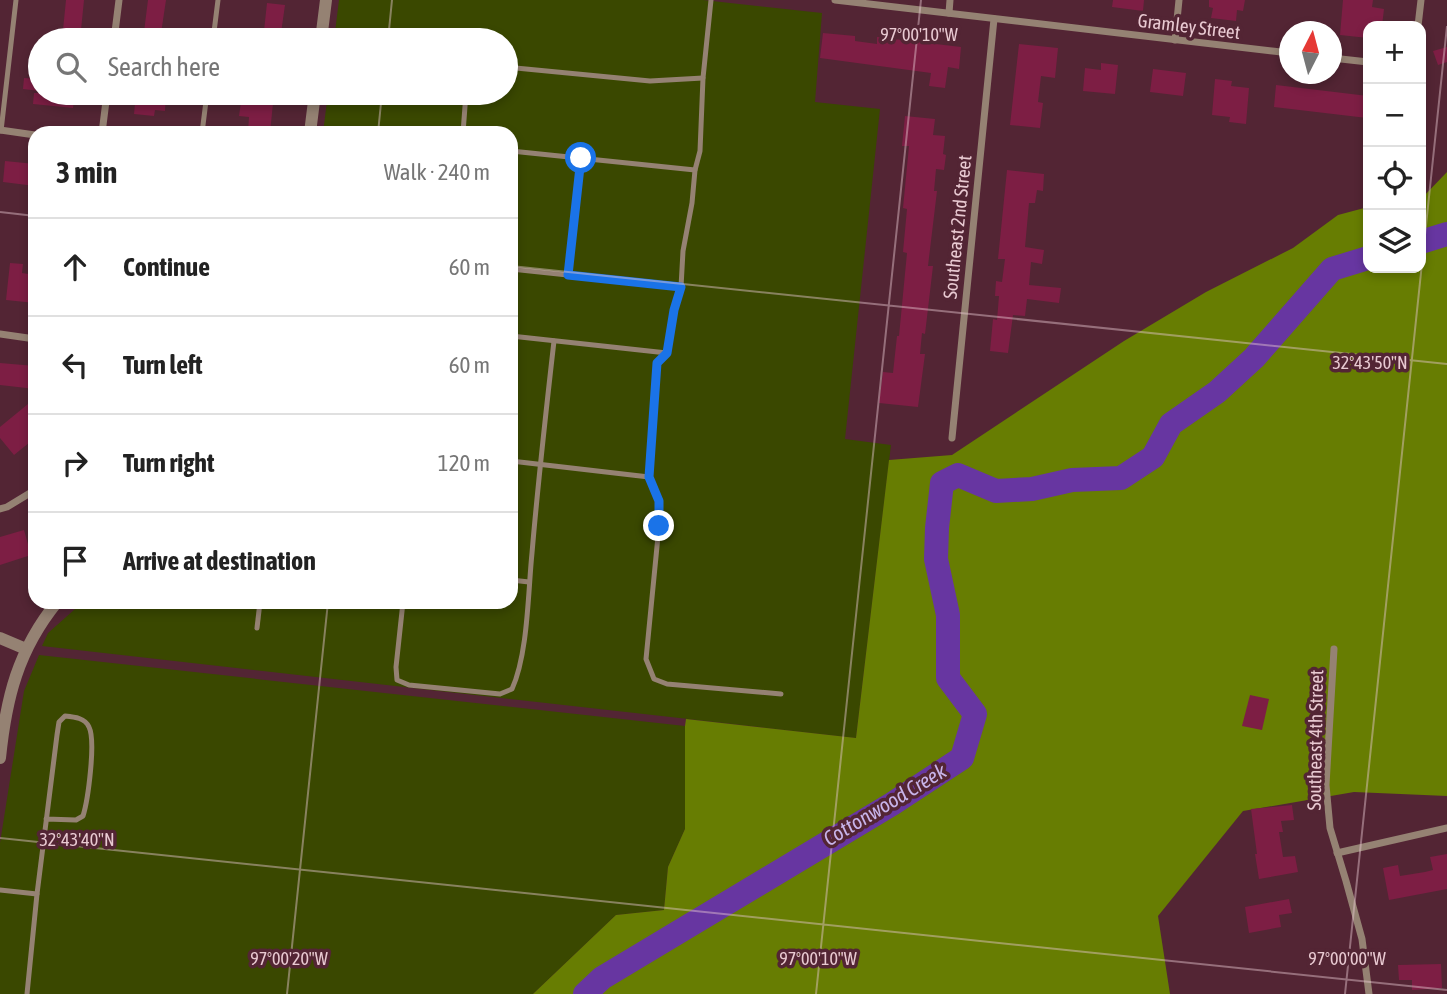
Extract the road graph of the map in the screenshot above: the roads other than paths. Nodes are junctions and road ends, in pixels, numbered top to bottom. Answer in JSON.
{"nodes":[{"id":1,"x":16,"y":0,"type":"edge"},
{"id":2,"x":119,"y":0,"type":"edge"},
{"id":3,"x":218,"y":0,"type":"edge"},
{"id":4,"x":326,"y":0,"type":"edge"},
{"id":5,"x":711,"y":0,"type":"edge"},
{"id":6,"x":835,"y":0,"type":"edge"},
{"id":7,"x":950,"y":0,"type":"edge"},
{"id":8,"x":1179,"y":0,"type":"edge"},
{"id":9,"x":1421,"y":0,"type":"edge"},
{"id":10,"x":949,"y":13,"type":"junction"},
{"id":11,"x":994,"y":19,"type":"junction"},
{"id":12,"x":1419,"y":21,"type":"edge"},
{"id":13,"x":116,"y":28,"type":"edge"},
{"id":14,"x":214,"y":28,"type":"edge"},
{"id":15,"x":322,"y":28,"type":"edge"},
{"id":16,"x":1175,"y":40,"type":"junction"},
{"id":17,"x":1279,"y":52,"type":"edge"},
{"id":18,"x":1342,"y":59,"type":"edge"},
{"id":19,"x":1363,"y":61,"type":"edge"},
{"id":20,"x":518,"y":68,"type":"edge"},
{"id":21,"x":704,"y":78,"type":"junction"},
{"id":22,"x":106,"y":105,"type":"edge"},
{"id":23,"x":206,"y":105,"type":"edge"},
{"id":24,"x":314,"y":105,"type":"edge"},
{"id":25,"x":465,"y":105,"type":"edge"},
{"id":26,"x":103,"y":126,"type":"edge"},
{"id":27,"x":203,"y":126,"type":"edge"},
{"id":28,"x":311,"y":126,"type":"edge"},
{"id":29,"x":464,"y":126,"type":"edge"},
{"id":30,"x":0,"y":131,"type":"edge"},
{"id":31,"x":28,"y":134,"type":"edge"},
{"id":32,"x":518,"y":151,"type":"edge"},
{"id":33,"x":581,"y":158,"type":"junction"},
{"id":34,"x":695,"y":170,"type":"junction"},
{"id":35,"x":518,"y":270,"type":"edge"},
{"id":36,"x":568,"y":275,"type":"junction"},
{"id":37,"x":681,"y":287,"type":"junction"},
{"id":38,"x":0,"y":334,"type":"edge"},
{"id":39,"x":518,"y":337,"type":"edge"},
{"id":40,"x":28,"y":338,"type":"edge"},
{"id":41,"x":554,"y":341,"type":"junction"},
{"id":42,"x":667,"y":353,"type":"junction"},
{"id":43,"x":952,"y":438,"type":"dead end"},
{"id":44,"x":518,"y":462,"type":"edge"},
{"id":45,"x":540,"y":465,"type":"junction"},
{"id":46,"x":649,"y":477,"type":"junction"},
{"id":47,"x":28,"y":494,"type":"edge"},
{"id":48,"x":0,"y":509,"type":"edge"},
{"id":49,"x":518,"y":581,"type":"edge"},
{"id":50,"x":529,"y":582,"type":"junction"},
{"id":51,"x":51,"y":609,"type":"edge"},
{"id":52,"x":259,"y":609,"type":"edge"},
{"id":53,"x":402,"y":609,"type":"edge"},
{"id":54,"x":257,"y":628,"type":"dead end"},
{"id":55,"x":0,"y":638,"type":"edge"},
{"id":56,"x":26,"y":649,"type":"junction"},
{"id":57,"x":1334,"y":649,"type":"dead end"},
{"id":58,"x":781,"y":694,"type":"dead end"},
{"id":59,"x":0,"y":758,"type":"edge"},
{"id":60,"x":46,"y":819,"type":"junction"},
{"id":61,"x":1447,"y":828,"type":"edge"},
{"id":62,"x":1338,"y":853,"type":"junction"},
{"id":63,"x":0,"y":890,"type":"edge"},
{"id":64,"x":37,"y":894,"type":"junction"},
{"id":65,"x":27,"y":994,"type":"edge"},
{"id":66,"x":1369,"y":994,"type":"edge"}],
"edges":[{"from":1,"to":30,"type":"lane"},
{"from":2,"to":13,"type":"street"},
{"from":3,"to":14,"type":"lane"},
{"from":4,"to":15,"type":"street"},
{"from":5,"to":21,"type":"lane"},
{"from":6,"to":10,"type":"street","name":"Gramley Street"},
{"from":7,"to":10,"type":"street"},
{"from":8,"to":16,"type":"street"},
{"from":9,"to":12,"type":"street"},
{"from":10,"to":11,"type":"street","name":"Gramley Street"},
{"from":11,"to":16,"type":"street","name":"Gramley Street"},
{"from":11,"to":43,"type":"street","name":"Southeast 2nd Street"},
{"from":16,"to":17,"type":"street","name":"Gramley Street"},
{"from":18,"to":19,"type":"street"},
{"from":20,"to":21,"type":"lane"},
{"from":21,"to":34,"type":"lane"},
{"from":22,"to":26,"type":"street"},
{"from":23,"to":27,"type":"lane"},
{"from":24,"to":28,"type":"street"},
{"from":25,"to":29,"type":"lane"},
{"from":30,"to":31,"type":"street"},
{"from":32,"to":33,"type":"lane"},
{"from":33,"to":34,"type":"lane"},
{"from":33,"to":36,"type":"lane"},
{"from":34,"to":37,"type":"lane"},
{"from":35,"to":36,"type":"lane"},
{"from":36,"to":37,"type":"lane"},
{"from":37,"to":42,"type":"lane"},
{"from":38,"to":40,"type":"street"},
{"from":39,"to":41,"type":"lane"},
{"from":41,"to":42,"type":"lane"},
{"from":41,"to":45,"type":"lane"},
{"from":42,"to":46,"type":"lane"},
{"from":44,"to":45,"type":"lane"},
{"from":45,"to":46,"type":"lane"},
{"from":45,"to":50,"type":"lane"},
{"from":46,"to":58,"type":"lane"},
{"from":47,"to":48,"type":"street"},
{"from":49,"to":50,"type":"lane"},
{"from":50,"to":53,"type":"lane"},
{"from":51,"to":56,"type":"street"},
{"from":52,"to":54,"type":"lane"},
{"from":55,"to":56,"type":"street"},
{"from":56,"to":59,"type":"street"},
{"from":57,"to":62,"type":"street","name":"Southeast 4th Street"},
{"from":60,"to":60,"type":"lane"},
{"from":60,"to":64,"type":"lane"},
{"from":61,"to":62,"type":"street"},
{"from":62,"to":66,"type":"street","name":"Southeast 4th Street"},
{"from":63,"to":64,"type":"lane"},
{"from":64,"to":65,"type":"lane"}]}
